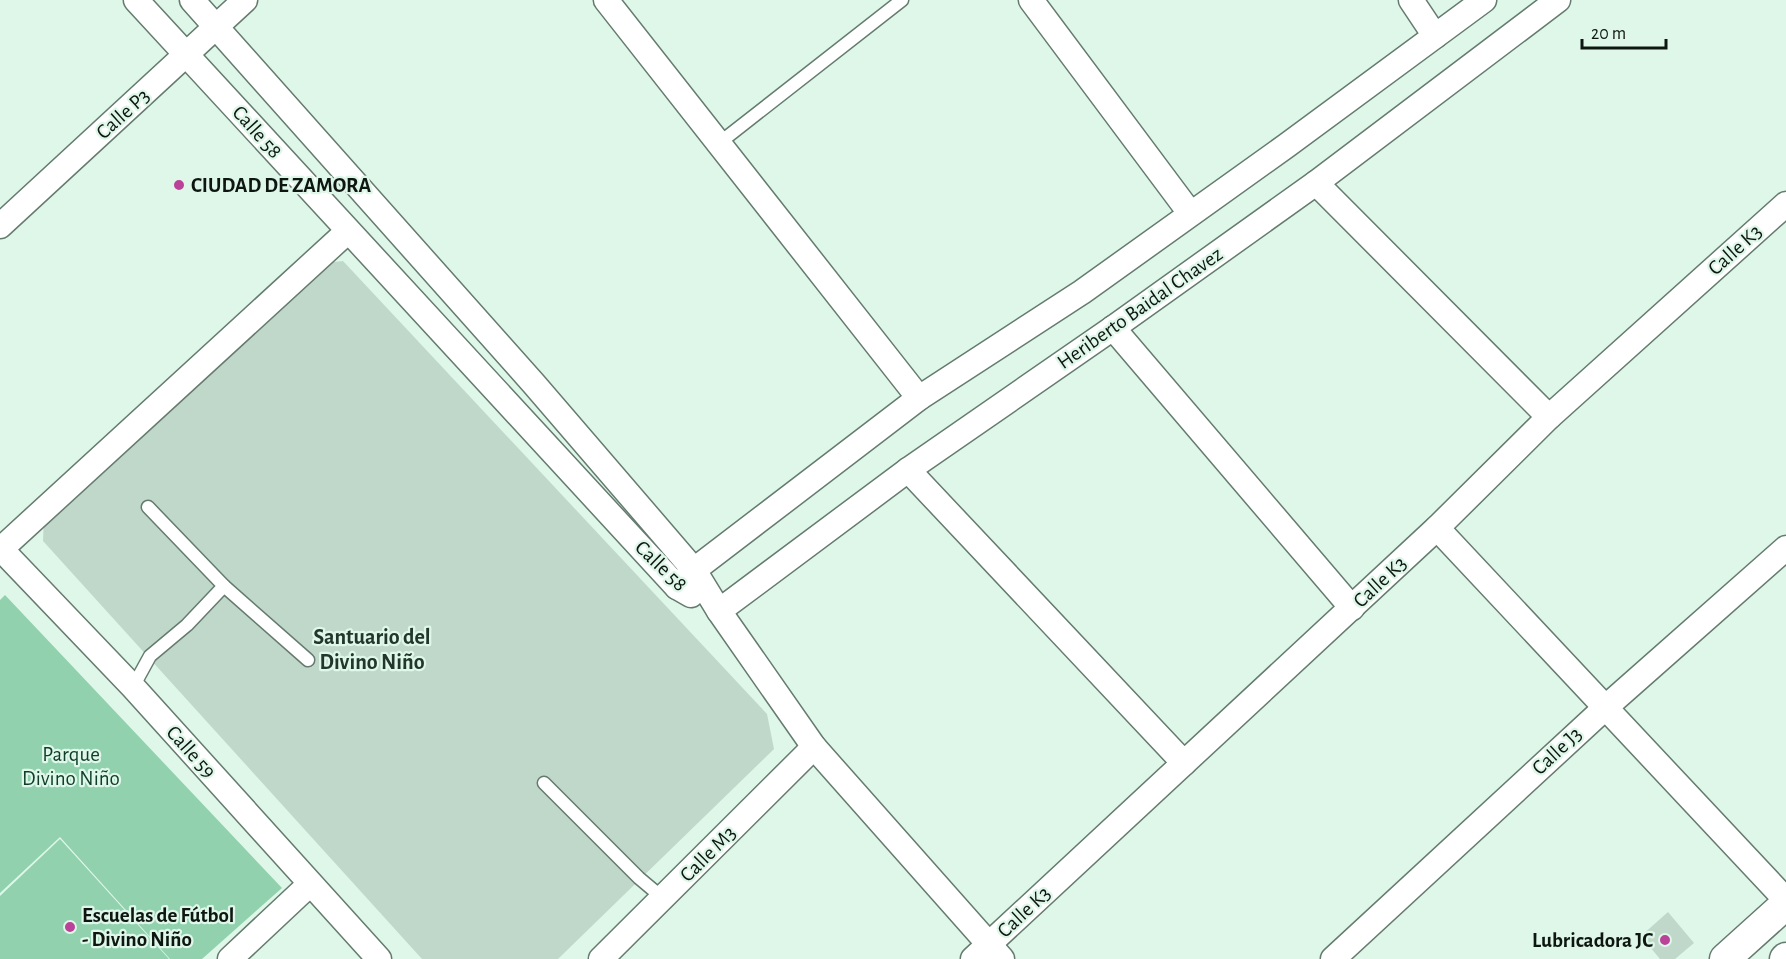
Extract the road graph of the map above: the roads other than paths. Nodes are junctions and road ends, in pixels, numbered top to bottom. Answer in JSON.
{"nodes":[{"id":1,"x":136,"y":0,"type":"edge"},
{"id":2,"x":192,"y":0,"type":"edge"},
{"id":3,"x":245,"y":0,"type":"edge"},
{"id":4,"x":606,"y":0,"type":"edge"},
{"id":5,"x":902,"y":0,"type":"edge"},
{"id":6,"x":1031,"y":0,"type":"edge"},
{"id":7,"x":1411,"y":0,"type":"edge"},
{"id":8,"x":1484,"y":0,"type":"edge"},
{"id":9,"x":1558,"y":0,"type":"edge"},
{"id":10,"x":215,"y":27,"type":"junction"},
{"id":11,"x":1435,"y":36,"type":"junction"},
{"id":12,"x":187,"y":56,"type":"junction"},
{"id":13,"x":718,"y":144,"type":"junction"},
{"id":14,"x":1316,"y":183,"type":"junction"},
{"id":15,"x":1786,"y":204,"type":"edge"},
{"id":16,"x":1190,"y":213,"type":"junction"},
{"id":17,"x":0,"y":226,"type":"edge"},
{"id":18,"x":348,"y":231,"type":"junction"},
{"id":19,"x":1113,"y":328,"type":"junction"},
{"id":20,"x":919,"y":398,"type":"junction"},
{"id":21,"x":1549,"y":417,"type":"junction"},
{"id":22,"x":908,"y":470,"type":"junction"},
{"id":23,"x":148,"y":507,"type":"dead end"},
{"id":24,"x":1437,"y":528,"type":"junction"},
{"id":25,"x":1786,"y":548,"type":"edge"},
{"id":26,"x":0,"y":549,"type":"edge"},
{"id":27,"x":685,"y":579,"type":"junction"},
{"id":28,"x":225,"y":586,"type":"junction"},
{"id":29,"x":1352,"y":608,"type":"junction"},
{"id":30,"x":719,"y":611,"type":"junction"},
{"id":31,"x":309,"y":660,"type":"dead end"},
{"id":32,"x":133,"y":687,"type":"junction"},
{"id":33,"x":1606,"y":707,"type":"junction"},
{"id":34,"x":814,"y":747,"type":"junction"},
{"id":35,"x":1184,"y":763,"type":"junction"},
{"id":36,"x":544,"y":783,"type":"dead end"},
{"id":37,"x":310,"y":884,"type":"junction"},
{"id":38,"x":664,"y":899,"type":"junction"},
{"id":39,"x":1786,"y":902,"type":"edge"},
{"id":40,"x":988,"y":954,"type":"edge"},
{"id":41,"x":230,"y":959,"type":"edge"},
{"id":42,"x":379,"y":959,"type":"edge"},
{"id":43,"x":601,"y":959,"type":"edge"},
{"id":44,"x":1333,"y":959,"type":"edge"},
{"id":45,"x":1725,"y":959,"type":"edge"}],
"edges":[{"from":1,"to":12,"type":"street","name":"Calle 58"},
{"from":2,"to":10,"type":"street","name":"Calle 58"},
{"from":3,"to":10,"type":"street","name":"Calle P3"},
{"from":4,"to":13,"type":"street"},
{"from":5,"to":13,"type":"lane"},
{"from":6,"to":16,"type":"street"},
{"from":7,"to":11,"type":"street"},
{"from":8,"to":11,"type":"street"},
{"from":9,"to":14,"type":"street","name":"Heriberto Baidal Chavez"},
{"from":10,"to":12,"type":"street","name":"Calle P3"},
{"from":10,"to":27,"type":"street","name":"Calle 58"},
{"from":11,"to":16,"type":"street"},
{"from":12,"to":17,"type":"street","name":"Calle P3"},
{"from":12,"to":18,"type":"street","name":"Calle 58"},
{"from":13,"to":20,"type":"street"},
{"from":14,"to":19,"type":"street","name":"Heriberto Baidal Chavez"},
{"from":14,"to":21,"type":"street"},
{"from":15,"to":21,"type":"street","name":"Calle K3"},
{"from":16,"to":20,"type":"street"},
{"from":18,"to":26,"type":"street"},
{"from":18,"to":27,"type":"street","name":"Calle 58"},
{"from":19,"to":22,"type":"street","name":"Heriberto Baidal Chavez"},
{"from":19,"to":29,"type":"street"},
{"from":20,"to":27,"type":"street"},
{"from":21,"to":24,"type":"street","name":"Calle K3"},
{"from":22,"to":30,"type":"street","name":"Heriberto Baidal Chavez"},
{"from":22,"to":35,"type":"street"},
{"from":23,"to":28,"type":"lane"},
{"from":24,"to":29,"type":"street","name":"Calle K3"},
{"from":24,"to":33,"type":"street"},
{"from":25,"to":33,"type":"street","name":"Calle J3"},
{"from":26,"to":32,"type":"street","name":"Calle 59"},
{"from":27,"to":30,"type":"street","name":"Calle 58"},
{"from":28,"to":31,"type":"lane"},
{"from":28,"to":32,"type":"lane"},
{"from":29,"to":35,"type":"street","name":"Calle K3"},
{"from":30,"to":34,"type":"street"},
{"from":32,"to":37,"type":"street","name":"Calle 59"},
{"from":33,"to":39,"type":"street"},
{"from":33,"to":44,"type":"street","name":"Calle J3"},
{"from":34,"to":38,"type":"street","name":"Calle M3"},
{"from":34,"to":40,"type":"street"},
{"from":35,"to":40,"type":"street","name":"Calle K3"},
{"from":36,"to":38,"type":"lane"},
{"from":37,"to":41,"type":"street"},
{"from":37,"to":42,"type":"street","name":"Calle 59"},
{"from":38,"to":43,"type":"street","name":"Calle M3"},
{"from":39,"to":45,"type":"street"}]}
